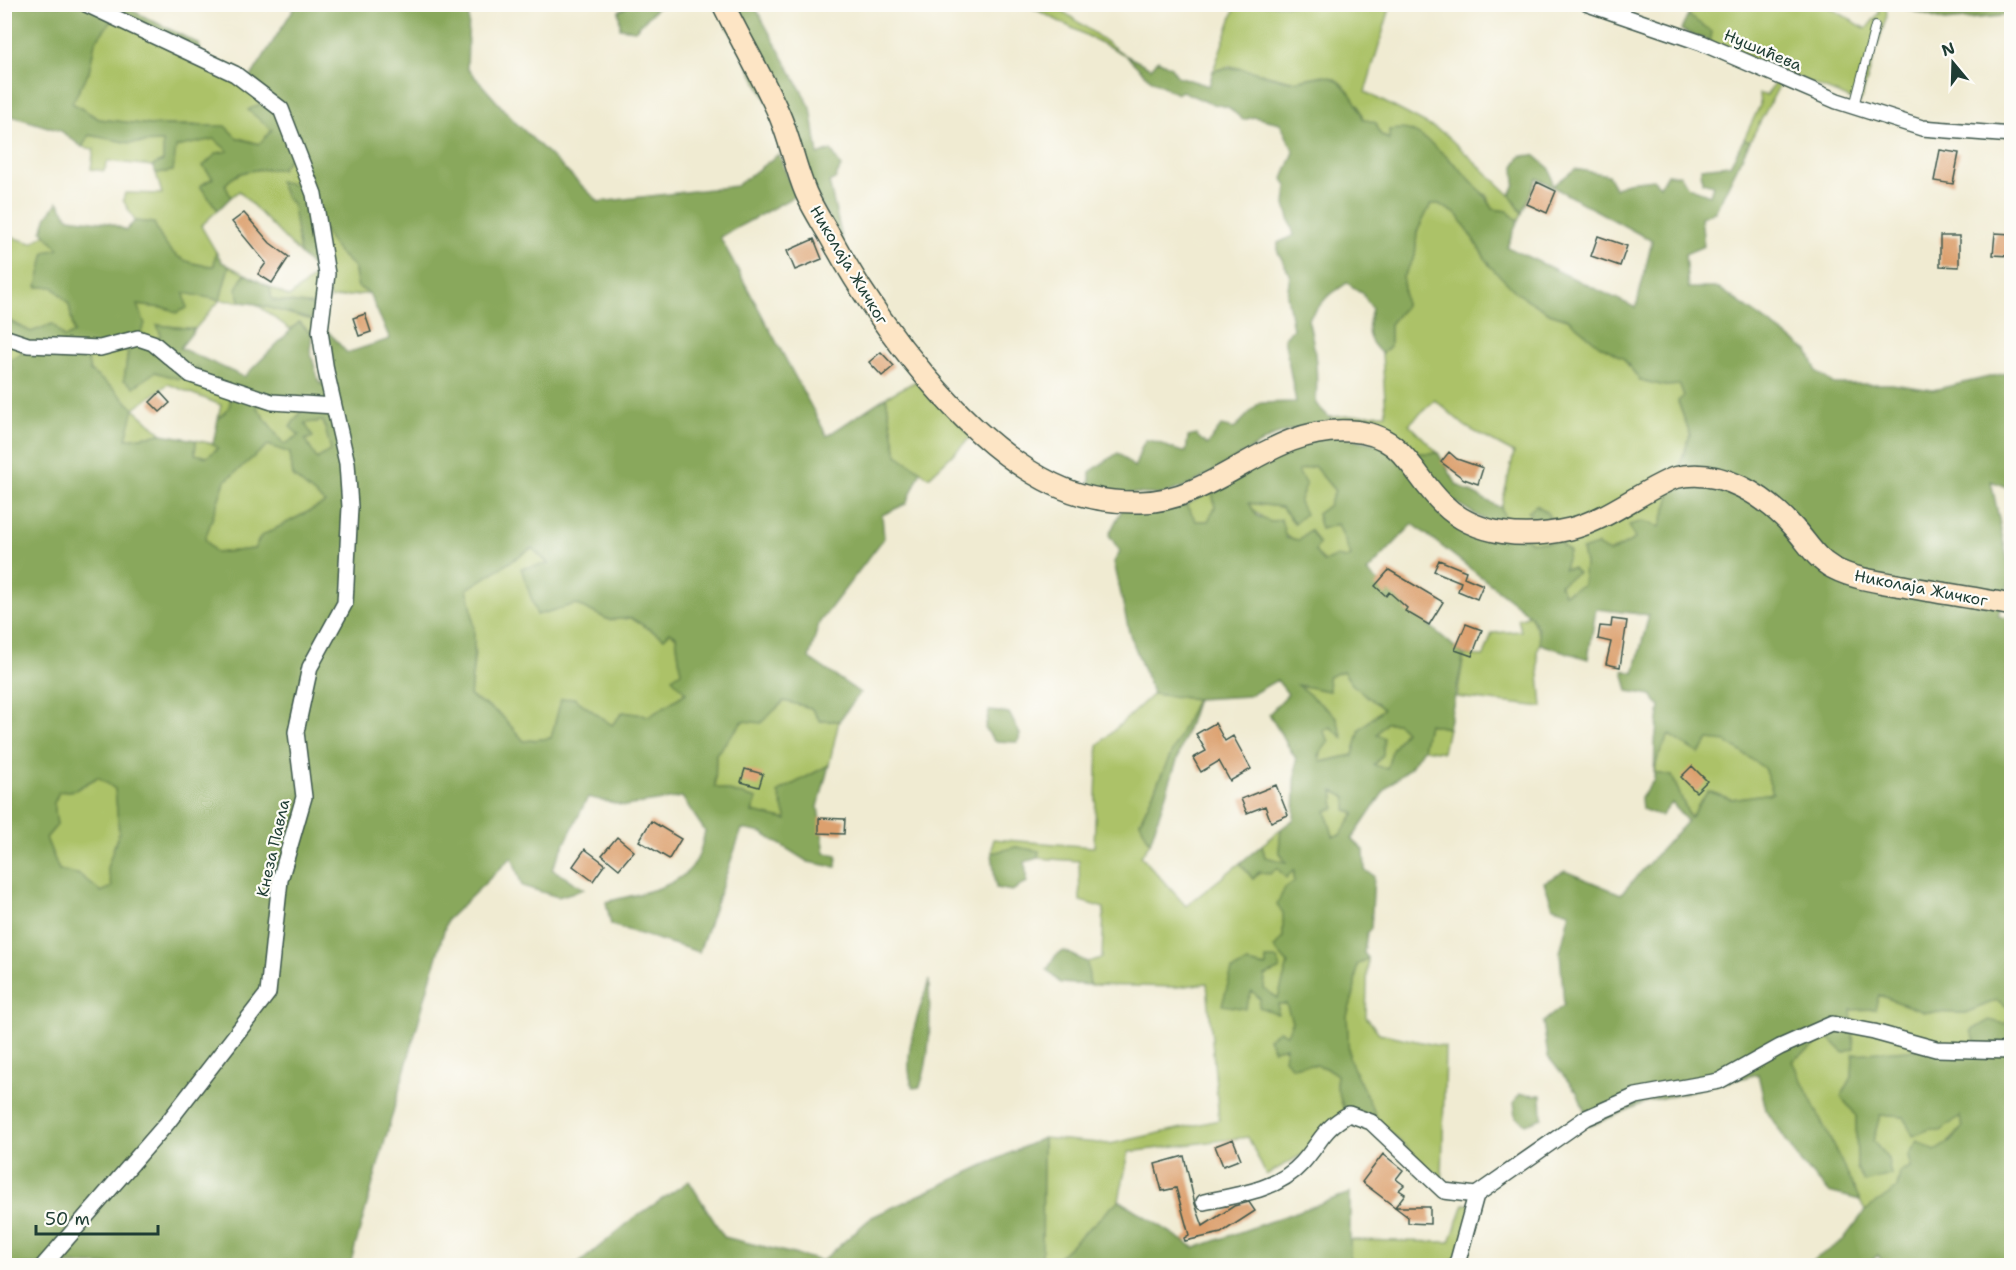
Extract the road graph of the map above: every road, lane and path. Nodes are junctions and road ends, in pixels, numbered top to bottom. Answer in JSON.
{"nodes":[{"id":1,"x":87,"y":4,"type":"edge"},
{"id":2,"x":723,"y":4,"type":"edge"},
{"id":3,"x":1588,"y":4,"type":"edge"},
{"id":4,"x":1875,"y":26,"type":"dead end"},
{"id":5,"x":1854,"y":106,"type":"junction"},
{"id":6,"x":2012,"y":135,"type":"edge"},
{"id":7,"x":4,"y":337,"type":"edge"},
{"id":8,"x":334,"y":406,"type":"junction"},
{"id":9,"x":2012,"y":605,"type":"edge"},
{"id":10,"x":2012,"y":1051,"type":"edge"},
{"id":11,"x":1476,"y":1195,"type":"junction"},
{"id":12,"x":1204,"y":1202,"type":"dead end"},
{"id":13,"x":43,"y":1266,"type":"edge"},
{"id":14,"x":1459,"y":1266,"type":"edge"}],
"edges":[{"from":1,"to":8,"type":"street","name":"Кнеза Павла"},
{"from":2,"to":9,"type":"street","name":"Николаја Жичког"},
{"from":3,"to":5,"type":"street","name":"Нушићева"},
{"from":4,"to":5,"type":"lane"},
{"from":5,"to":6,"type":"street","name":"Нушићева"},
{"from":7,"to":8,"type":"street"},
{"from":8,"to":13,"type":"street","name":"Кнеза Павла"},
{"from":10,"to":11,"type":"street"},
{"from":11,"to":12,"type":"street"},
{"from":11,"to":14,"type":"street"}]}
